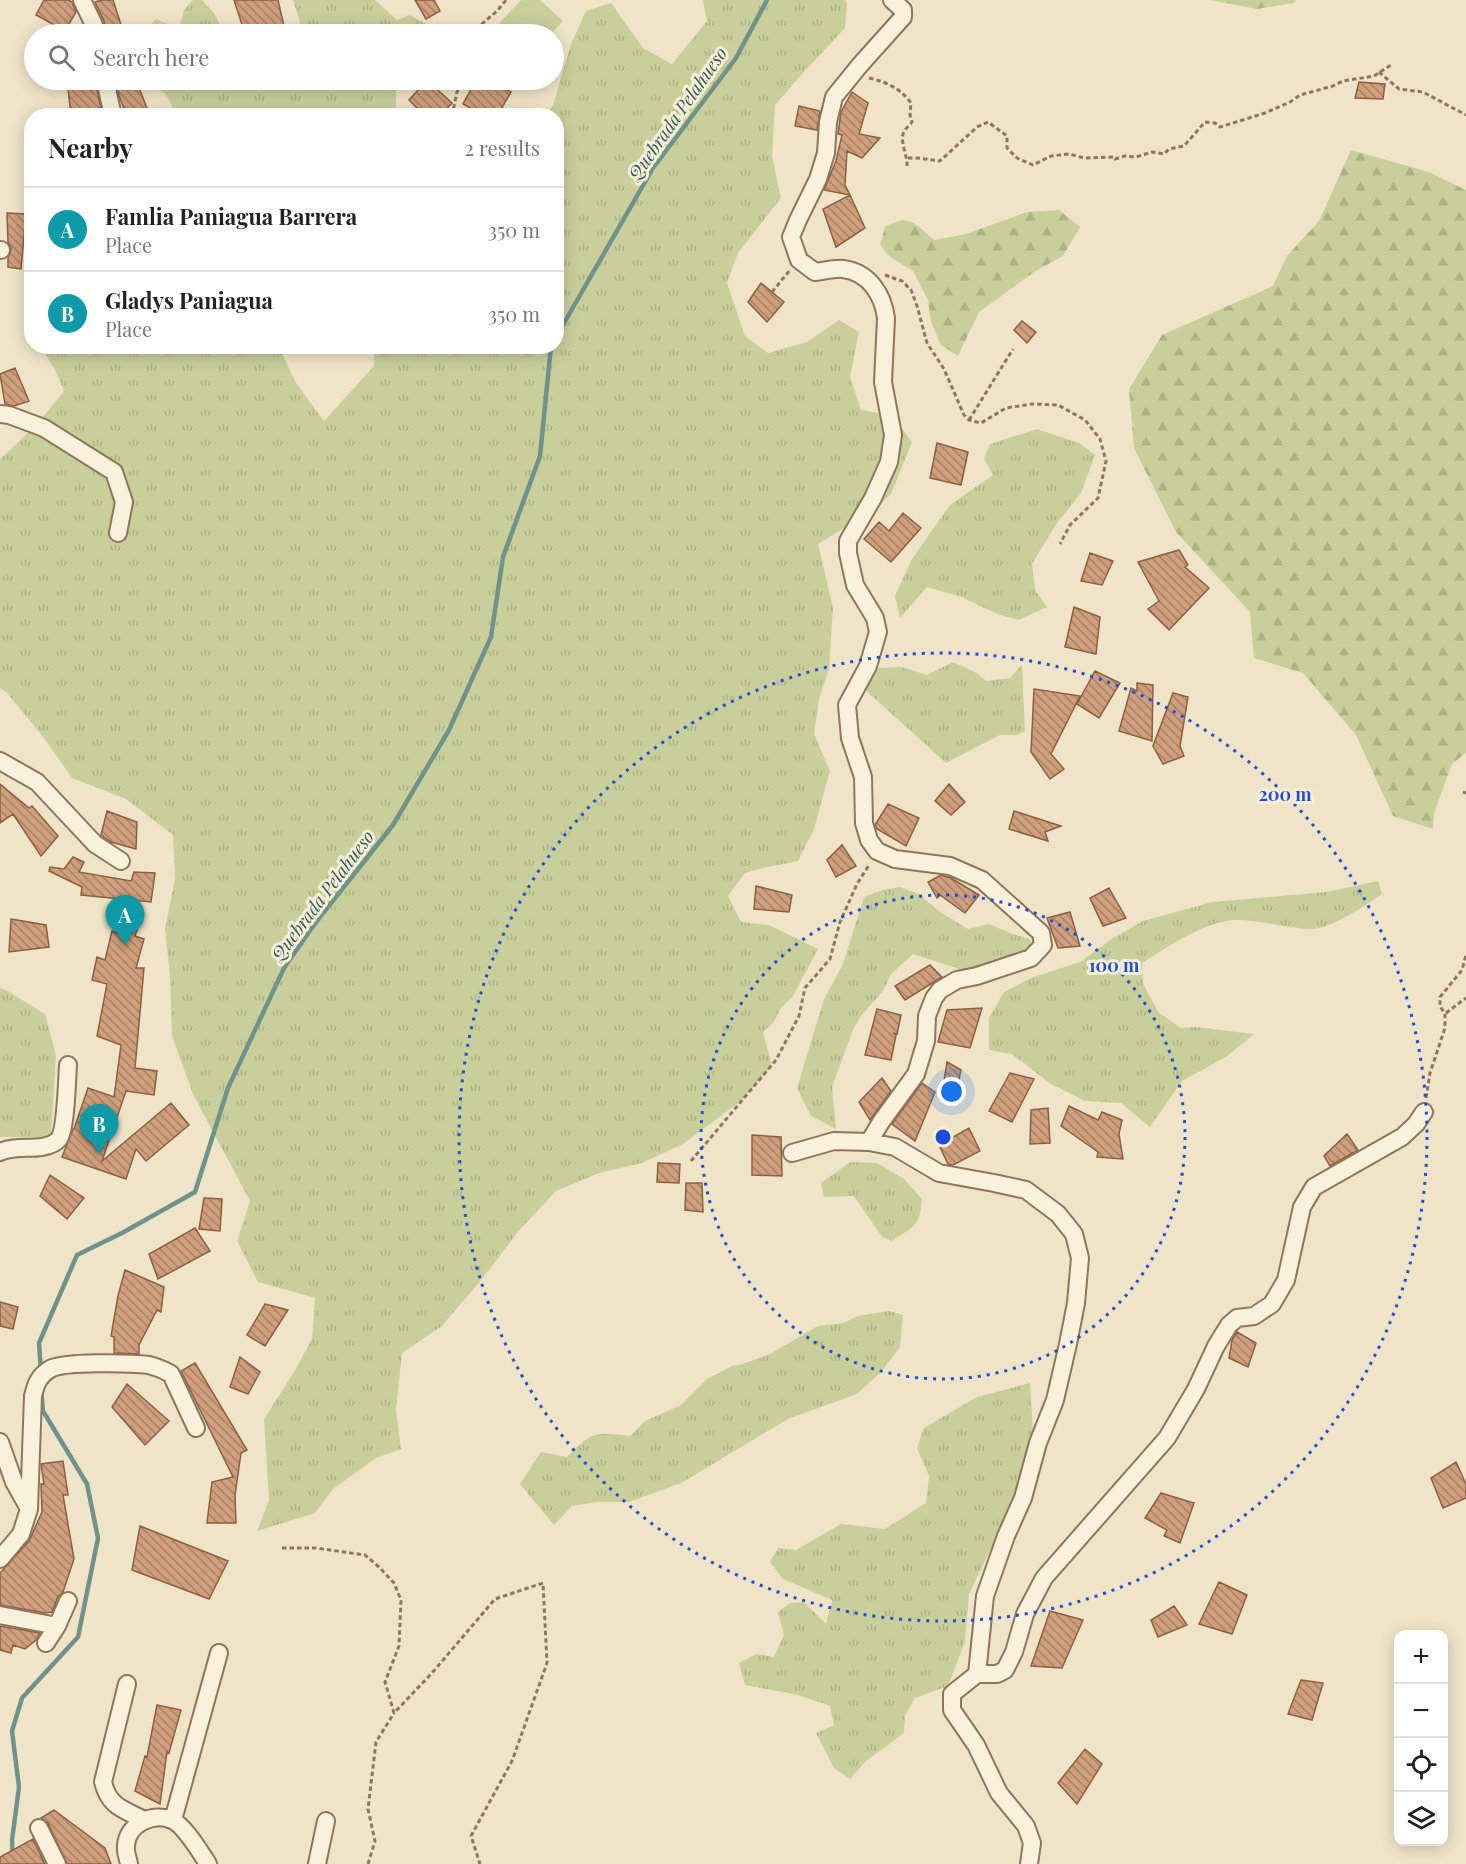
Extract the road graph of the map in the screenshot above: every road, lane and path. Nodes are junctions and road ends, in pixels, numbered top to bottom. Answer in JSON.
{"nodes":[{"id":1,"x":82,"y":0,"type":"edge"},
{"id":2,"x":506,"y":0,"type":"edge"},
{"id":3,"x":892,"y":0,"type":"edge"},
{"id":4,"x":94,"y":24,"type":"edge"},
{"id":5,"x":482,"y":24,"type":"edge"},
{"id":6,"x":1391,"y":65,"type":"dead end"},
{"id":7,"x":1379,"y":72,"type":"junction"},
{"id":8,"x":852,"y":75,"type":"junction"},
{"id":9,"x":107,"y":90,"type":"edge"},
{"id":10,"x":458,"y":90,"type":"edge"},
{"id":11,"x":111,"y":108,"type":"edge"},
{"id":12,"x":454,"y":108,"type":"edge"},
{"id":13,"x":1466,"y":115,"type":"edge"},
{"id":14,"x":908,"y":158,"type":"junction"},
{"id":15,"x":907,"y":166,"type":"dead end"},
{"id":16,"x":799,"y":260,"type":"junction"},
{"id":17,"x":879,"y":272,"type":"dead end"},
{"id":18,"x":772,"y":292,"type":"dead end"},
{"id":19,"x":1013,"y":349,"type":"dead end"},
{"id":20,"x":0,"y":414,"type":"edge"},
{"id":21,"x":969,"y":420,"type":"junction"},
{"id":22,"x":118,"y":533,"type":"dead end"},
{"id":23,"x":1060,"y":544,"type":"dead end"},
{"id":24,"x":0,"y":760,"type":"edge"},
{"id":25,"x":877,"y":850,"type":"junction"},
{"id":26,"x":122,"y":861,"type":"dead end"},
{"id":27,"x":1466,"y":956,"type":"edge"},
{"id":28,"x":1466,"y":998,"type":"edge"},
{"id":29,"x":1445,"y":1014,"type":"junction"},
{"id":30,"x":69,"y":1065,"type":"dead end"},
{"id":31,"x":1424,"y":1112,"type":"joint"},
{"id":32,"x":869,"y":1142,"type":"junction"},
{"id":33,"x":0,"y":1152,"type":"edge"},
{"id":34,"x":792,"y":1153,"type":"dead end"},
{"id":35,"x":691,"y":1161,"type":"dead end"},
{"id":36,"x":196,"y":1428,"type":"dead end"},
{"id":37,"x":0,"y":1442,"type":"edge"},
{"id":38,"x":29,"y":1509,"type":"junction"},
{"id":39,"x":282,"y":1548,"type":"dead end"},
{"id":40,"x":0,"y":1559,"type":"edge"},
{"id":41,"x":68,"y":1601,"type":"dead end"},
{"id":42,"x":0,"y":1616,"type":"edge"},
{"id":43,"x":57,"y":1626,"type":"junction"},
{"id":44,"x":46,"y":1643,"type":"dead end"},
{"id":45,"x":219,"y":1653,"type":"dead end"},
{"id":46,"x":977,"y":1674,"type":"junction"},
{"id":47,"x":128,"y":1684,"type":"dead end"},
{"id":48,"x":394,"y":1713,"type":"junction"},
{"id":49,"x":144,"y":1820,"type":"junction"},
{"id":50,"x":173,"y":1820,"type":"junction"},
{"id":51,"x":326,"y":1821,"type":"dead end"},
{"id":52,"x":39,"y":1828,"type":"dead end"},
{"id":53,"x":57,"y":1864,"type":"edge"},
{"id":54,"x":129,"y":1864,"type":"edge"},
{"id":55,"x":208,"y":1864,"type":"edge"},
{"id":56,"x":317,"y":1864,"type":"edge"},
{"id":57,"x":368,"y":1864,"type":"edge"},
{"id":58,"x":480,"y":1864,"type":"edge"},
{"id":59,"x":1029,"y":1864,"type":"edge"}],
"edges":[{"from":1,"to":4,"type":"street"},
{"from":2,"to":5,"type":"path"},
{"from":3,"to":8,"type":"street"},
{"from":6,"to":7,"type":"path"},
{"from":7,"to":13,"type":"path"},
{"from":7,"to":14,"type":"path"},
{"from":8,"to":14,"type":"path"},
{"from":8,"to":16,"type":"street"},
{"from":9,"to":11,"type":"street"},
{"from":10,"to":12,"type":"path"},
{"from":14,"to":15,"type":"path"},
{"from":16,"to":18,"type":"path"},
{"from":16,"to":25,"type":"street"},
{"from":17,"to":21,"type":"path"},
{"from":19,"to":21,"type":"path"},
{"from":20,"to":22,"type":"street"},
{"from":21,"to":23,"type":"path"},
{"from":24,"to":26,"type":"street"},
{"from":25,"to":32,"type":"street"},
{"from":25,"to":35,"type":"path"},
{"from":27,"to":29,"type":"path"},
{"from":28,"to":29,"type":"path"},
{"from":29,"to":31,"type":"path"},
{"from":30,"to":33,"type":"street"},
{"from":31,"to":46,"type":"street"},
{"from":32,"to":34,"type":"street"},
{"from":32,"to":46,"type":"street"},
{"from":36,"to":38,"type":"street"},
{"from":37,"to":38,"type":"street"},
{"from":38,"to":40,"type":"street"},
{"from":39,"to":48,"type":"path"},
{"from":41,"to":43,"type":"street"},
{"from":42,"to":43,"type":"street"},
{"from":43,"to":44,"type":"street"},
{"from":45,"to":50,"type":"street"},
{"from":46,"to":59,"type":"street"},
{"from":47,"to":49,"type":"street"},
{"from":48,"to":57,"type":"path"},
{"from":48,"to":58,"type":"path"},
{"from":49,"to":50,"type":"street"},
{"from":49,"to":54,"type":"street"},
{"from":50,"to":55,"type":"street"},
{"from":51,"to":56,"type":"street"},
{"from":52,"to":53,"type":"street"}]}
